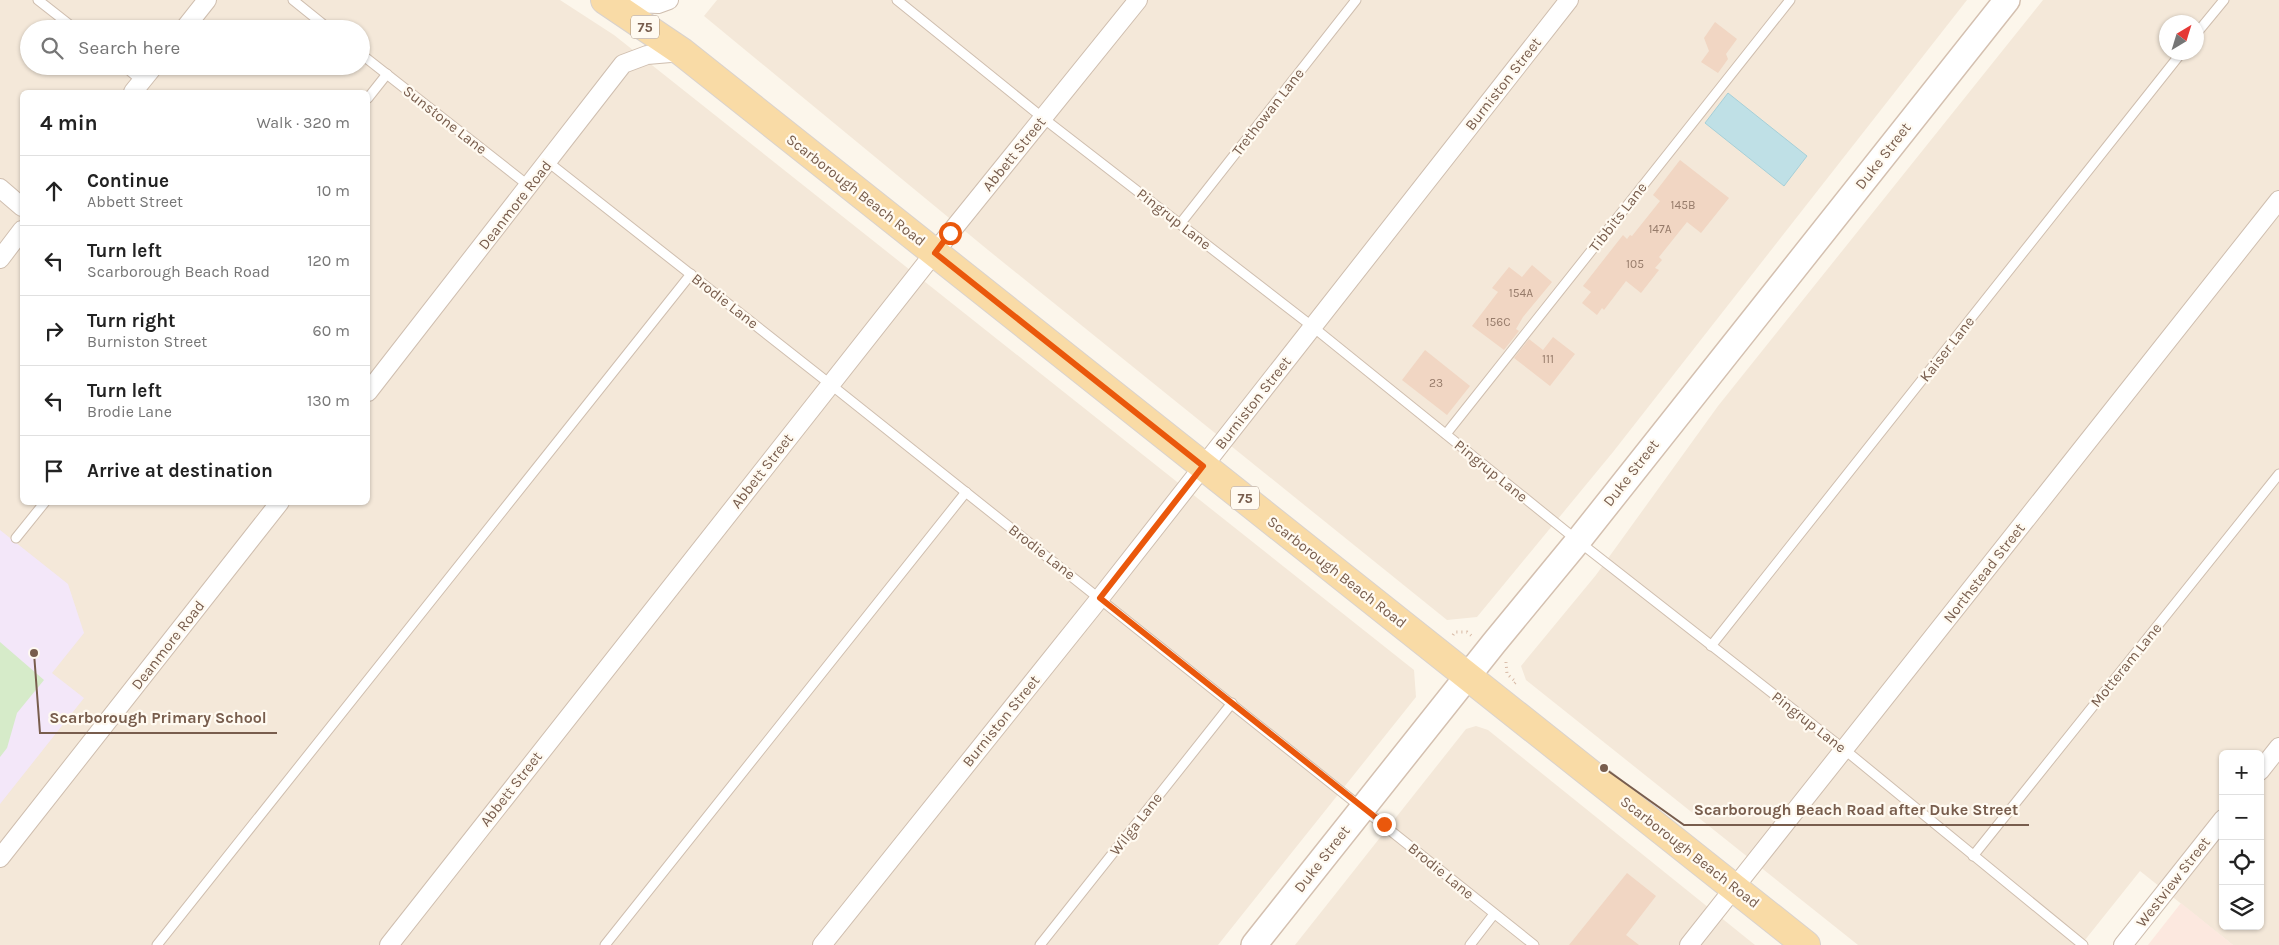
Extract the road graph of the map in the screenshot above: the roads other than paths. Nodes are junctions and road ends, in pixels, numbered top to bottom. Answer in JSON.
{"nodes":[{"id":1,"x":38,"y":0,"type":"edge"},
{"id":2,"x":207,"y":0,"type":"edge"},
{"id":3,"x":293,"y":0,"type":"edge"},
{"id":4,"x":669,"y":0,"type":"edge"},
{"id":5,"x":1138,"y":0,"type":"edge"},
{"id":6,"x":1356,"y":0,"type":"edge"},
{"id":7,"x":1569,"y":0,"type":"edge"},
{"id":8,"x":1790,"y":0,"type":"edge"},
{"id":9,"x":2007,"y":0,"type":"edge"},
{"id":10,"x":2224,"y":0,"type":"edge"},
{"id":11,"x":606,"y":1,"type":"edge"},
{"id":12,"x":902,"y":2,"type":"edge"},
{"id":13,"x":64,"y":20,"type":"edge"},
{"id":14,"x":191,"y":20,"type":"edge"},
{"id":15,"x":319,"y":20,"type":"edge"},
{"id":16,"x":2204,"y":24,"type":"edge"},
{"id":17,"x":682,"y":52,"type":"junction"},
{"id":18,"x":2176,"y":60,"type":"edge"},
{"id":19,"x":370,"y":61,"type":"edge"},
{"id":20,"x":387,"y":74,"type":"junction"},
{"id":21,"x":130,"y":75,"type":"edge"},
{"id":22,"x":147,"y":75,"type":"edge"},
{"id":23,"x":138,"y":86,"type":"edge"},
{"id":24,"x":370,"y":95,"type":"edge"},
{"id":25,"x":1043,"y":118,"type":"junction"},
{"id":26,"x":548,"y":162,"type":"junction"},
{"id":27,"x":530,"y":186,"type":"junction"},
{"id":28,"x":0,"y":188,"type":"edge"},
{"id":29,"x":2279,"y":200,"type":"edge"},
{"id":30,"x":20,"y":205,"type":"edge"},
{"id":31,"x":1180,"y":224,"type":"junction"},
{"id":32,"x":20,"y":233,"type":"edge"},
{"id":33,"x":935,"y":253,"type":"junction"},
{"id":34,"x":0,"y":259,"type":"edge"},
{"id":35,"x":691,"y":274,"type":"junction"},
{"id":36,"x":1313,"y":327,"type":"junction"},
{"id":37,"x":830,"y":384,"type":"junction"},
{"id":38,"x":370,"y":389,"type":"edge"},
{"id":39,"x":1446,"y":434,"type":"junction"},
{"id":40,"x":1203,"y":466,"type":"junction"},
{"id":41,"x":2279,"y":474,"type":"edge"},
{"id":42,"x":966,"y":492,"type":"junction"},
{"id":43,"x":43,"y":505,"type":"edge"},
{"id":44,"x":278,"y":505,"type":"edge"},
{"id":45,"x":16,"y":538,"type":"dead end"},
{"id":46,"x":1578,"y":541,"type":"junction"},
{"id":47,"x":1100,"y":598,"type":"junction"},
{"id":48,"x":1711,"y":646,"type":"junction"},
{"id":49,"x":1468,"y":676,"type":"junction"},
{"id":50,"x":1232,"y":703,"type":"junction"},
{"id":51,"x":2279,"y":747,"type":"edge"},
{"id":52,"x":1845,"y":750,"type":"junction"},
{"id":53,"x":2264,"y":766,"type":"edge"},
{"id":54,"x":1363,"y":808,"type":"junction"},
{"id":55,"x":2219,"y":824,"type":"edge"},
{"id":56,"x":1974,"y":856,"type":"junction"},
{"id":57,"x":0,"y":858,"type":"edge"},
{"id":58,"x":1735,"y":887,"type":"junction"},
{"id":59,"x":1494,"y":914,"type":"junction"},
{"id":60,"x":157,"y":945,"type":"edge"},
{"id":61,"x":388,"y":945,"type":"edge"},
{"id":62,"x":604,"y":945,"type":"edge"},
{"id":63,"x":822,"y":945,"type":"edge"},
{"id":64,"x":1040,"y":945,"type":"edge"},
{"id":65,"x":1254,"y":945,"type":"edge"},
{"id":66,"x":1470,"y":945,"type":"edge"},
{"id":67,"x":1534,"y":945,"type":"edge"},
{"id":68,"x":1689,"y":945,"type":"edge"},
{"id":69,"x":1806,"y":945,"type":"edge"},
{"id":70,"x":2083,"y":945,"type":"edge"},
{"id":71,"x":2123,"y":945,"type":"edge"}],
"edges":[{"from":1,"to":13,"type":"lane"},
{"from":2,"to":14,"type":"street"},
{"from":3,"to":15,"type":"lane"},
{"from":4,"to":11,"type":"street"},
{"from":5,"to":25,"type":"street","name":"Abbett Street"},
{"from":6,"to":31,"type":"lane","name":"Trethowan Lane"},
{"from":7,"to":36,"type":"street","name":"Burniston Street"},
{"from":8,"to":39,"type":"lane","name":"Tibbits Lane"},
{"from":9,"to":46,"type":"main road","name":"Duke Street"},
{"from":10,"to":16,"type":"lane"},
{"from":11,"to":17,"type":"main road","name":"Scarborough Beach Road","number":"75"},
{"from":12,"to":25,"type":"lane","name":"Pingrup Lane"},
{"from":17,"to":26,"type":"street","name":"Deanmore Road"},
{"from":17,"to":33,"type":"main road","name":"Scarborough Beach Road","number":"75"},
{"from":18,"to":48,"type":"lane","name":"Kaiser Lane"},
{"from":19,"to":20,"type":"lane","name":"Sunstone Lane"},
{"from":20,"to":24,"type":"lane"},
{"from":20,"to":27,"type":"lane","name":"Sunstone Lane"},
{"from":21,"to":23,"type":"lane"},
{"from":22,"to":23,"type":"street"},
{"from":25,"to":31,"type":"lane","name":"Pingrup Lane"},
{"from":25,"to":33,"type":"street","name":"Abbett Street"},
{"from":26,"to":27,"type":"street","name":"Deanmore Road"},
{"from":26,"to":35,"type":"lane","name":"Brodie Lane"},
{"from":27,"to":38,"type":"street","name":"Deanmore Road"},
{"from":28,"to":30,"type":"street"},
{"from":29,"to":52,"type":"street","name":"Northstead Street"},
{"from":31,"to":36,"type":"lane","name":"Pingrup Lane"},
{"from":32,"to":34,"type":"street"},
{"from":33,"to":37,"type":"street","name":"Abbett Street"},
{"from":33,"to":40,"type":"main road","name":"Scarborough Beach Road","number":"75"},
{"from":35,"to":37,"type":"lane","name":"Brodie Lane"},
{"from":35,"to":60,"type":"lane"},
{"from":36,"to":39,"type":"lane","name":"Pingrup Lane"},
{"from":36,"to":40,"type":"street","name":"Burniston Street"},
{"from":37,"to":42,"type":"lane","name":"Brodie Lane"},
{"from":37,"to":61,"type":"street","name":"Abbett Street"},
{"from":39,"to":46,"type":"lane","name":"Pingrup Lane"},
{"from":40,"to":47,"type":"street","name":"Burniston Street"},
{"from":40,"to":49,"type":"main road","name":"Scarborough Beach Road","number":"75"},
{"from":41,"to":56,"type":"lane","name":"Motteram Lane"},
{"from":42,"to":47,"type":"lane","name":"Brodie Lane"},
{"from":42,"to":62,"type":"lane"},
{"from":43,"to":45,"type":"lane"},
{"from":44,"to":57,"type":"street","name":"Deanmore Road"},
{"from":46,"to":48,"type":"lane","name":"Pingrup Lane"},
{"from":46,"to":49,"type":"main road","name":"Duke Street"},
{"from":47,"to":50,"type":"lane","name":"Brodie Lane"},
{"from":47,"to":63,"type":"street","name":"Burniston Street"},
{"from":48,"to":52,"type":"lane","name":"Pingrup Lane"},
{"from":49,"to":54,"type":"main road","name":"Duke Street"},
{"from":49,"to":58,"type":"main road","name":"Scarborough Beach Road","number":"75"},
{"from":50,"to":54,"type":"lane","name":"Brodie Lane"},
{"from":50,"to":64,"type":"lane","name":"Wilga Lane"},
{"from":51,"to":53,"type":"street"},
{"from":52,"to":56,"type":"lane","name":"Pingrup Lane"},
{"from":52,"to":58,"type":"street","name":"Northstead Street"},
{"from":54,"to":59,"type":"lane","name":"Brodie Lane"},
{"from":54,"to":65,"type":"main road","name":"Duke Street"},
{"from":55,"to":71,"type":"street","name":"Westview Street"},
{"from":56,"to":70,"type":"lane","name":"Pingrup Lane"},
{"from":58,"to":68,"type":"street","name":"Northstead Street"},
{"from":58,"to":69,"type":"main road","name":"Scarborough Beach Road","number":"75"},
{"from":59,"to":66,"type":"lane"},
{"from":59,"to":67,"type":"lane","name":"Brodie Lane"}]}
